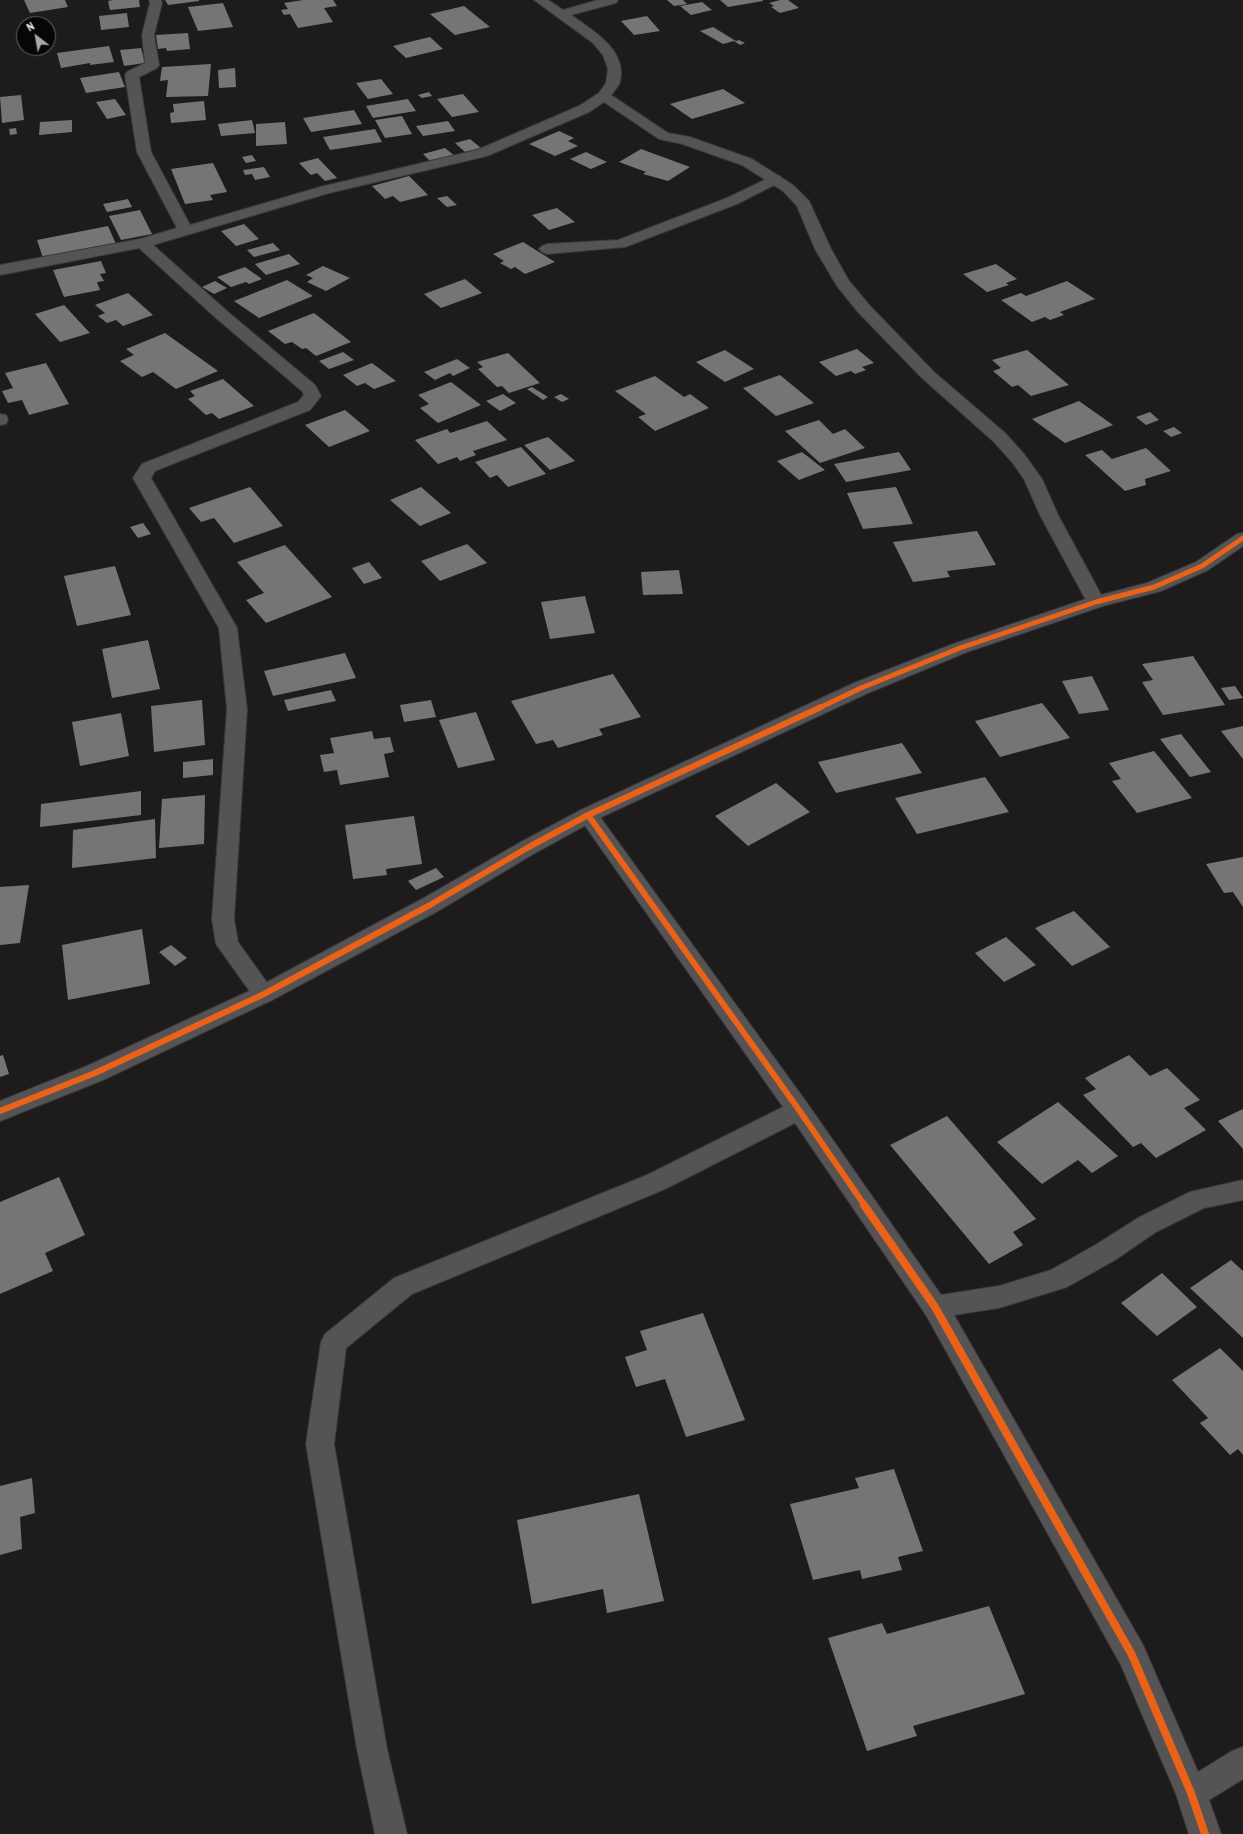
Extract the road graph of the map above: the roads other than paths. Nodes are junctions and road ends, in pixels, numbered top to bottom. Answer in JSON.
{"nodes":[{"id":1,"x":155,"y":0,"type":"edge"},
{"id":2,"x":540,"y":0,"type":"edge"},
{"id":3,"x":612,"y":0,"type":"edge"},
{"id":4,"x":562,"y":14,"type":"junction"},
{"id":5,"x":604,"y":96,"type":"junction"},
{"id":6,"x":775,"y":179,"type":"junction"},
{"id":7,"x":185,"y":230,"type":"junction"},
{"id":8,"x":142,"y":243,"type":"junction"},
{"id":9,"x":547,"y":249,"type":"dead end"},
{"id":10,"x":0,"y":270,"type":"edge"},
{"id":11,"x":1243,"y":538,"type":"edge"},
{"id":12,"x":1096,"y":602,"type":"junction"},
{"id":13,"x":588,"y":815,"type":"junction"},
{"id":14,"x":264,"y":994,"type":"junction"},
{"id":15,"x":0,"y":1110,"type":"edge"},
{"id":16,"x":799,"y":1110,"type":"junction"},
{"id":17,"x":1243,"y":1190,"type":"edge"},
{"id":18,"x":935,"y":1307,"type":"junction"},
{"id":19,"x":1243,"y":1762,"type":"edge"},
{"id":20,"x":1191,"y":1793,"type":"junction"},
{"id":21,"x":391,"y":1834,"type":"edge"},
{"id":22,"x":1204,"y":1834,"type":"edge"}],
"edges":[{"from":1,"to":7,"type":"street"},
{"from":2,"to":4,"type":"street"},
{"from":3,"to":4,"type":"street"},
{"from":4,"to":5,"type":"street"},
{"from":5,"to":6,"type":"street"},
{"from":5,"to":7,"type":"street"},
{"from":6,"to":9,"type":"street"},
{"from":6,"to":12,"type":"street"},
{"from":7,"to":8,"type":"street"},
{"from":8,"to":10,"type":"street"},
{"from":8,"to":14,"type":"street"},
{"from":11,"to":12,"type":"street"},
{"from":12,"to":13,"type":"street"},
{"from":13,"to":14,"type":"street"},
{"from":13,"to":16,"type":"street"},
{"from":14,"to":15,"type":"street"},
{"from":16,"to":18,"type":"street"},
{"from":16,"to":21,"type":"street"},
{"from":17,"to":18,"type":"street"},
{"from":18,"to":20,"type":"street"},
{"from":19,"to":20,"type":"street"},
{"from":20,"to":22,"type":"street"}]}
